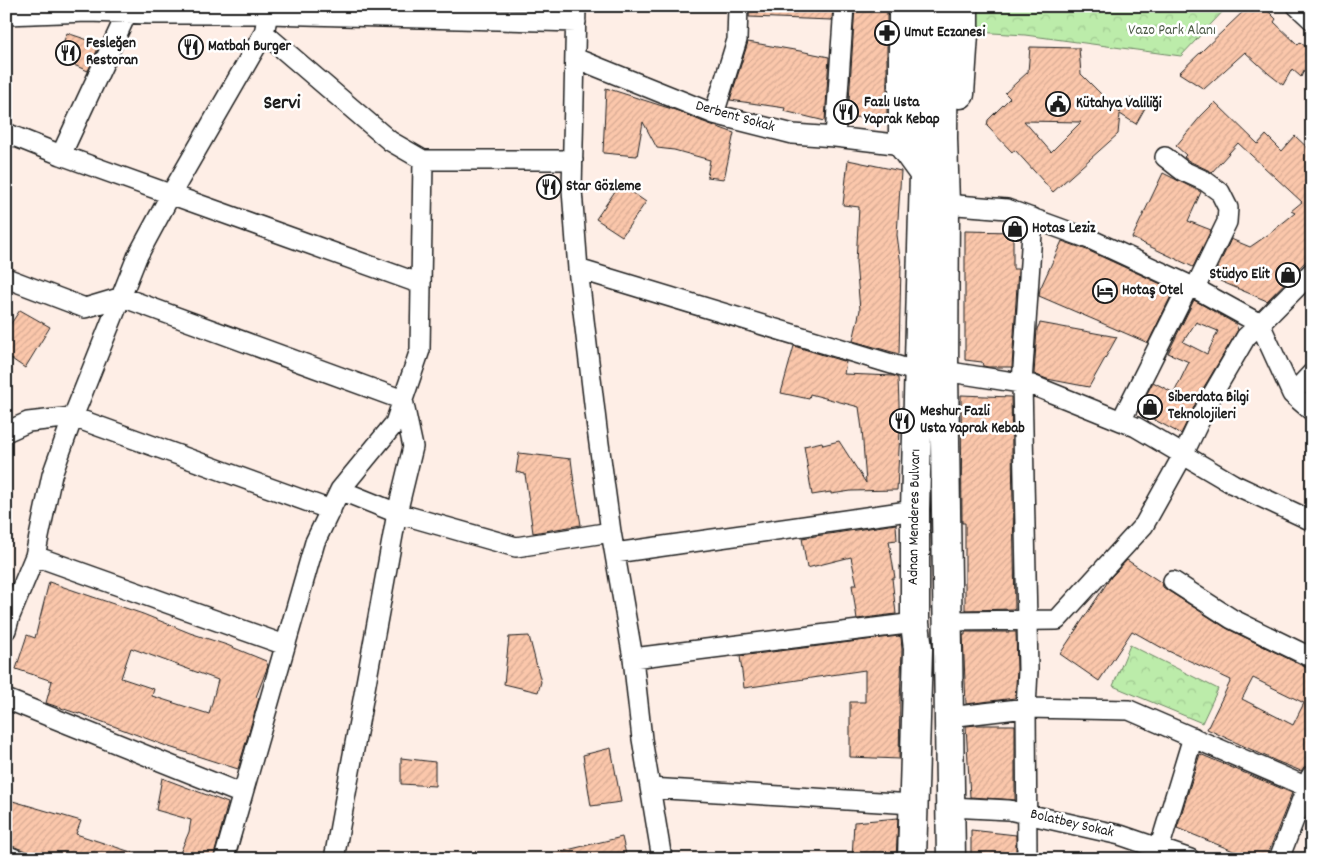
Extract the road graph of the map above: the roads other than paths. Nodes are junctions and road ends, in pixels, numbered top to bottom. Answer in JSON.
{"nodes":[{"id":1,"x":738,"y":6,"type":"edge"},
{"id":2,"x":844,"y":6,"type":"edge"},
{"id":3,"x":903,"y":6,"type":"edge"},
{"id":4,"x":924,"y":6,"type":"edge"},
{"id":5,"x":944,"y":6,"type":"edge"},
{"id":6,"x":964,"y":6,"type":"edge"},
{"id":7,"x":149,"y":10,"type":"edge"},
{"id":8,"x":127,"y":14,"type":"junction"},
{"id":9,"x":268,"y":14,"type":"junction"},
{"id":10,"x":576,"y":14,"type":"edge"},
{"id":11,"x":9,"y":20,"type":"edge"},
{"id":12,"x":264,"y":33,"type":"junction"},
{"id":13,"x":575,"y":58,"type":"junction"},
{"id":14,"x":714,"y":114,"type":"junction"},
{"id":15,"x":6,"y":133,"type":"edge"},
{"id":16,"x":835,"y":137,"type":"junction"},
{"id":17,"x":903,"y":145,"type":"junction"},
{"id":18,"x":61,"y":155,"type":"junction"},
{"id":19,"x":1165,"y":157,"type":"dead end"},
{"id":20,"x":423,"y":160,"type":"junction"},
{"id":21,"x":573,"y":160,"type":"junction"},
{"id":22,"x":924,"y":174,"type":"junction"},
{"id":23,"x":171,"y":194,"type":"junction"},
{"id":24,"x":945,"y":204,"type":"junction"},
{"id":25,"x":1033,"y":218,"type":"junction"},
{"id":26,"x":578,"y":269,"type":"junction"},
{"id":27,"x":1312,"y":272,"type":"edge"},
{"id":28,"x":6,"y":278,"type":"edge"},
{"id":29,"x":421,"y":284,"type":"junction"},
{"id":30,"x":1189,"y":285,"type":"junction"},
{"id":31,"x":122,"y":297,"type":"junction"},
{"id":32,"x":1260,"y":324,"type":"junction"},
{"id":33,"x":931,"y":372,"type":"junction"},
{"id":34,"x":1312,"y":373,"type":"edge"},
{"id":35,"x":1022,"y":383,"type":"junction"},
{"id":36,"x":1292,"y":394,"type":"junction"},
{"id":37,"x":403,"y":400,"type":"junction"},
{"id":38,"x":1312,"y":411,"type":"edge"},
{"id":39,"x":73,"y":417,"type":"junction"},
{"id":40,"x":1121,"y":421,"type":"junction"},
{"id":41,"x":6,"y":432,"type":"edge"},
{"id":42,"x":1183,"y":455,"type":"junction"},
{"id":43,"x":340,"y":490,"type":"junction"},
{"id":44,"x":331,"y":510,"type":"junction"},
{"id":45,"x":915,"y":510,"type":"junction"},
{"id":46,"x":397,"y":513,"type":"junction"},
{"id":47,"x":1312,"y":521,"type":"edge"},
{"id":48,"x":611,"y":532,"type":"junction"},
{"id":49,"x":614,"y":553,"type":"junction"},
{"id":50,"x":35,"y":556,"type":"junction"},
{"id":51,"x":1173,"y":580,"type":"dead end"},
{"id":52,"x":8,"y":620,"type":"edge"},
{"id":53,"x":1027,"y":620,"type":"junction"},
{"id":54,"x":948,"y":621,"type":"junction"},
{"id":55,"x":915,"y":623,"type":"junction"},
{"id":56,"x":285,"y":645,"type":"junction"},
{"id":57,"x":633,"y":658,"type":"junction"},
{"id":58,"x":1312,"y":658,"type":"edge"},
{"id":59,"x":6,"y":699,"type":"edge"},
{"id":60,"x":1026,"y":708,"type":"junction"},
{"id":61,"x":949,"y":717,"type":"junction"},
{"id":62,"x":1193,"y":738,"type":"junction"},
{"id":63,"x":1310,"y":781,"type":"edge"},
{"id":64,"x":650,"y":788,"type":"junction"},
{"id":65,"x":242,"y":794,"type":"junction"},
{"id":66,"x":913,"y":804,"type":"junction"},
{"id":67,"x":950,"y":807,"type":"junction"},
{"id":68,"x":1026,"y":814,"type":"junction"},
{"id":69,"x":1158,"y":853,"type":"edge"},
{"id":70,"x":6,"y":855,"type":"edge"},
{"id":71,"x":15,"y":859,"type":"edge"},
{"id":72,"x":224,"y":859,"type":"edge"},
{"id":73,"x":334,"y":859,"type":"edge"},
{"id":74,"x":662,"y":859,"type":"edge"},
{"id":75,"x":912,"y":859,"type":"edge"},
{"id":76,"x":951,"y":859,"type":"edge"},
{"id":77,"x":1027,"y":859,"type":"edge"},
{"id":78,"x":1190,"y":859,"type":"edge"},
{"id":79,"x":1280,"y":859,"type":"edge"}],
"edges":[{"from":1,"to":14,"type":"street"},
{"from":2,"to":16,"type":"street"},
{"from":3,"to":17,"type":"main road"},
{"from":4,"to":22,"type":"main road","name":"Adnan Menderes Bulvarı"},
{"from":5,"to":24,"type":"main road"},
{"from":6,"to":24,"type":"main road"},
{"from":7,"to":8,"type":"street"},
{"from":7,"to":9,"type":"street"},
{"from":8,"to":11,"type":"street"},
{"from":8,"to":18,"type":"street"},
{"from":9,"to":10,"type":"street"},
{"from":9,"to":12,"type":"street"},
{"from":10,"to":13,"type":"street"},
{"from":12,"to":20,"type":"street"},
{"from":12,"to":23,"type":"street"},
{"from":13,"to":14,"type":"street","name":"Derbent Sokak"},
{"from":13,"to":21,"type":"street"},
{"from":14,"to":16,"type":"street","name":"Derbent Sokak"},
{"from":15,"to":18,"type":"street"},
{"from":16,"to":17,"type":"street","name":"Derbent Sokak"},
{"from":17,"to":22,"type":"main road"},
{"from":18,"to":23,"type":"street"},
{"from":19,"to":30,"type":"street"},
{"from":20,"to":21,"type":"street"},
{"from":20,"to":29,"type":"street"},
{"from":21,"to":26,"type":"street"},
{"from":22,"to":33,"type":"main road","name":"Adnan Menderes Bulvarı"},
{"from":23,"to":29,"type":"street"},
{"from":23,"to":31,"type":"street"},
{"from":24,"to":25,"type":"street"},
{"from":24,"to":33,"type":"main road","name":"Adnan Menderes Bulvarı"},
{"from":25,"to":30,"type":"street"},
{"from":25,"to":35,"type":"street"},
{"from":26,"to":33,"type":"street"},
{"from":26,"to":48,"type":"street"},
{"from":27,"to":32,"type":"street"},
{"from":28,"to":31,"type":"street"},
{"from":29,"to":37,"type":"street"},
{"from":30,"to":32,"type":"street"},
{"from":30,"to":40,"type":"street"},
{"from":31,"to":37,"type":"street"},
{"from":31,"to":39,"type":"street"},
{"from":32,"to":36,"type":"street"},
{"from":32,"to":42,"type":"street"},
{"from":33,"to":35,"type":"street"},
{"from":33,"to":45,"type":"main road","name":"Adnan Menderes Bulvarı"},
{"from":33,"to":54,"type":"main road","name":"Adnan Menderes Bulvarı"},
{"from":34,"to":36,"type":"street"},
{"from":35,"to":40,"type":"street"},
{"from":35,"to":53,"type":"street"},
{"from":36,"to":38,"type":"street"},
{"from":37,"to":43,"type":"street"},
{"from":37,"to":46,"type":"street"},
{"from":39,"to":41,"type":"street"},
{"from":39,"to":44,"type":"street"},
{"from":39,"to":50,"type":"street"},
{"from":40,"to":42,"type":"street"},
{"from":42,"to":47,"type":"street"},
{"from":42,"to":53,"type":"street"},
{"from":43,"to":44,"type":"street"},
{"from":43,"to":46,"type":"street"},
{"from":44,"to":56,"type":"street"},
{"from":45,"to":49,"type":"street"},
{"from":45,"to":55,"type":"main road","name":"Adnan Menderes Bulvarı"},
{"from":46,"to":48,"type":"street"},
{"from":46,"to":73,"type":"street"},
{"from":48,"to":49,"type":"street"},
{"from":49,"to":57,"type":"street"},
{"from":50,"to":52,"type":"street"},
{"from":50,"to":56,"type":"street"},
{"from":51,"to":58,"type":"street"},
{"from":53,"to":54,"type":"street"},
{"from":53,"to":60,"type":"street"},
{"from":54,"to":61,"type":"main road","name":"Adnan Menderes Bulvarı"},
{"from":55,"to":57,"type":"street"},
{"from":55,"to":66,"type":"main road","name":"Adnan Menderes Bulvarı"},
{"from":56,"to":65,"type":"street"},
{"from":57,"to":64,"type":"street"},
{"from":59,"to":65,"type":"street"},
{"from":60,"to":61,"type":"street"},
{"from":60,"to":62,"type":"street"},
{"from":60,"to":68,"type":"street"},
{"from":61,"to":67,"type":"main road","name":"Adnan Menderes Bulvarı"},
{"from":62,"to":63,"type":"street"},
{"from":62,"to":69,"type":"street"},
{"from":63,"to":79,"type":"street"},
{"from":64,"to":66,"type":"street"},
{"from":64,"to":74,"type":"street"},
{"from":65,"to":72,"type":"street"},
{"from":66,"to":75,"type":"main road","name":"Adnan Menderes Bulvarı"},
{"from":67,"to":68,"type":"street","name":"Bolatbey Sokak"},
{"from":67,"to":76,"type":"main road","name":"Adnan Menderes Bulvarı"},
{"from":68,"to":69,"type":"street","name":"Bolatbey Sokak"},
{"from":68,"to":77,"type":"street"},
{"from":69,"to":78,"type":"street","name":"Bolatbey Sokak"},
{"from":70,"to":71,"type":"street"}]}
